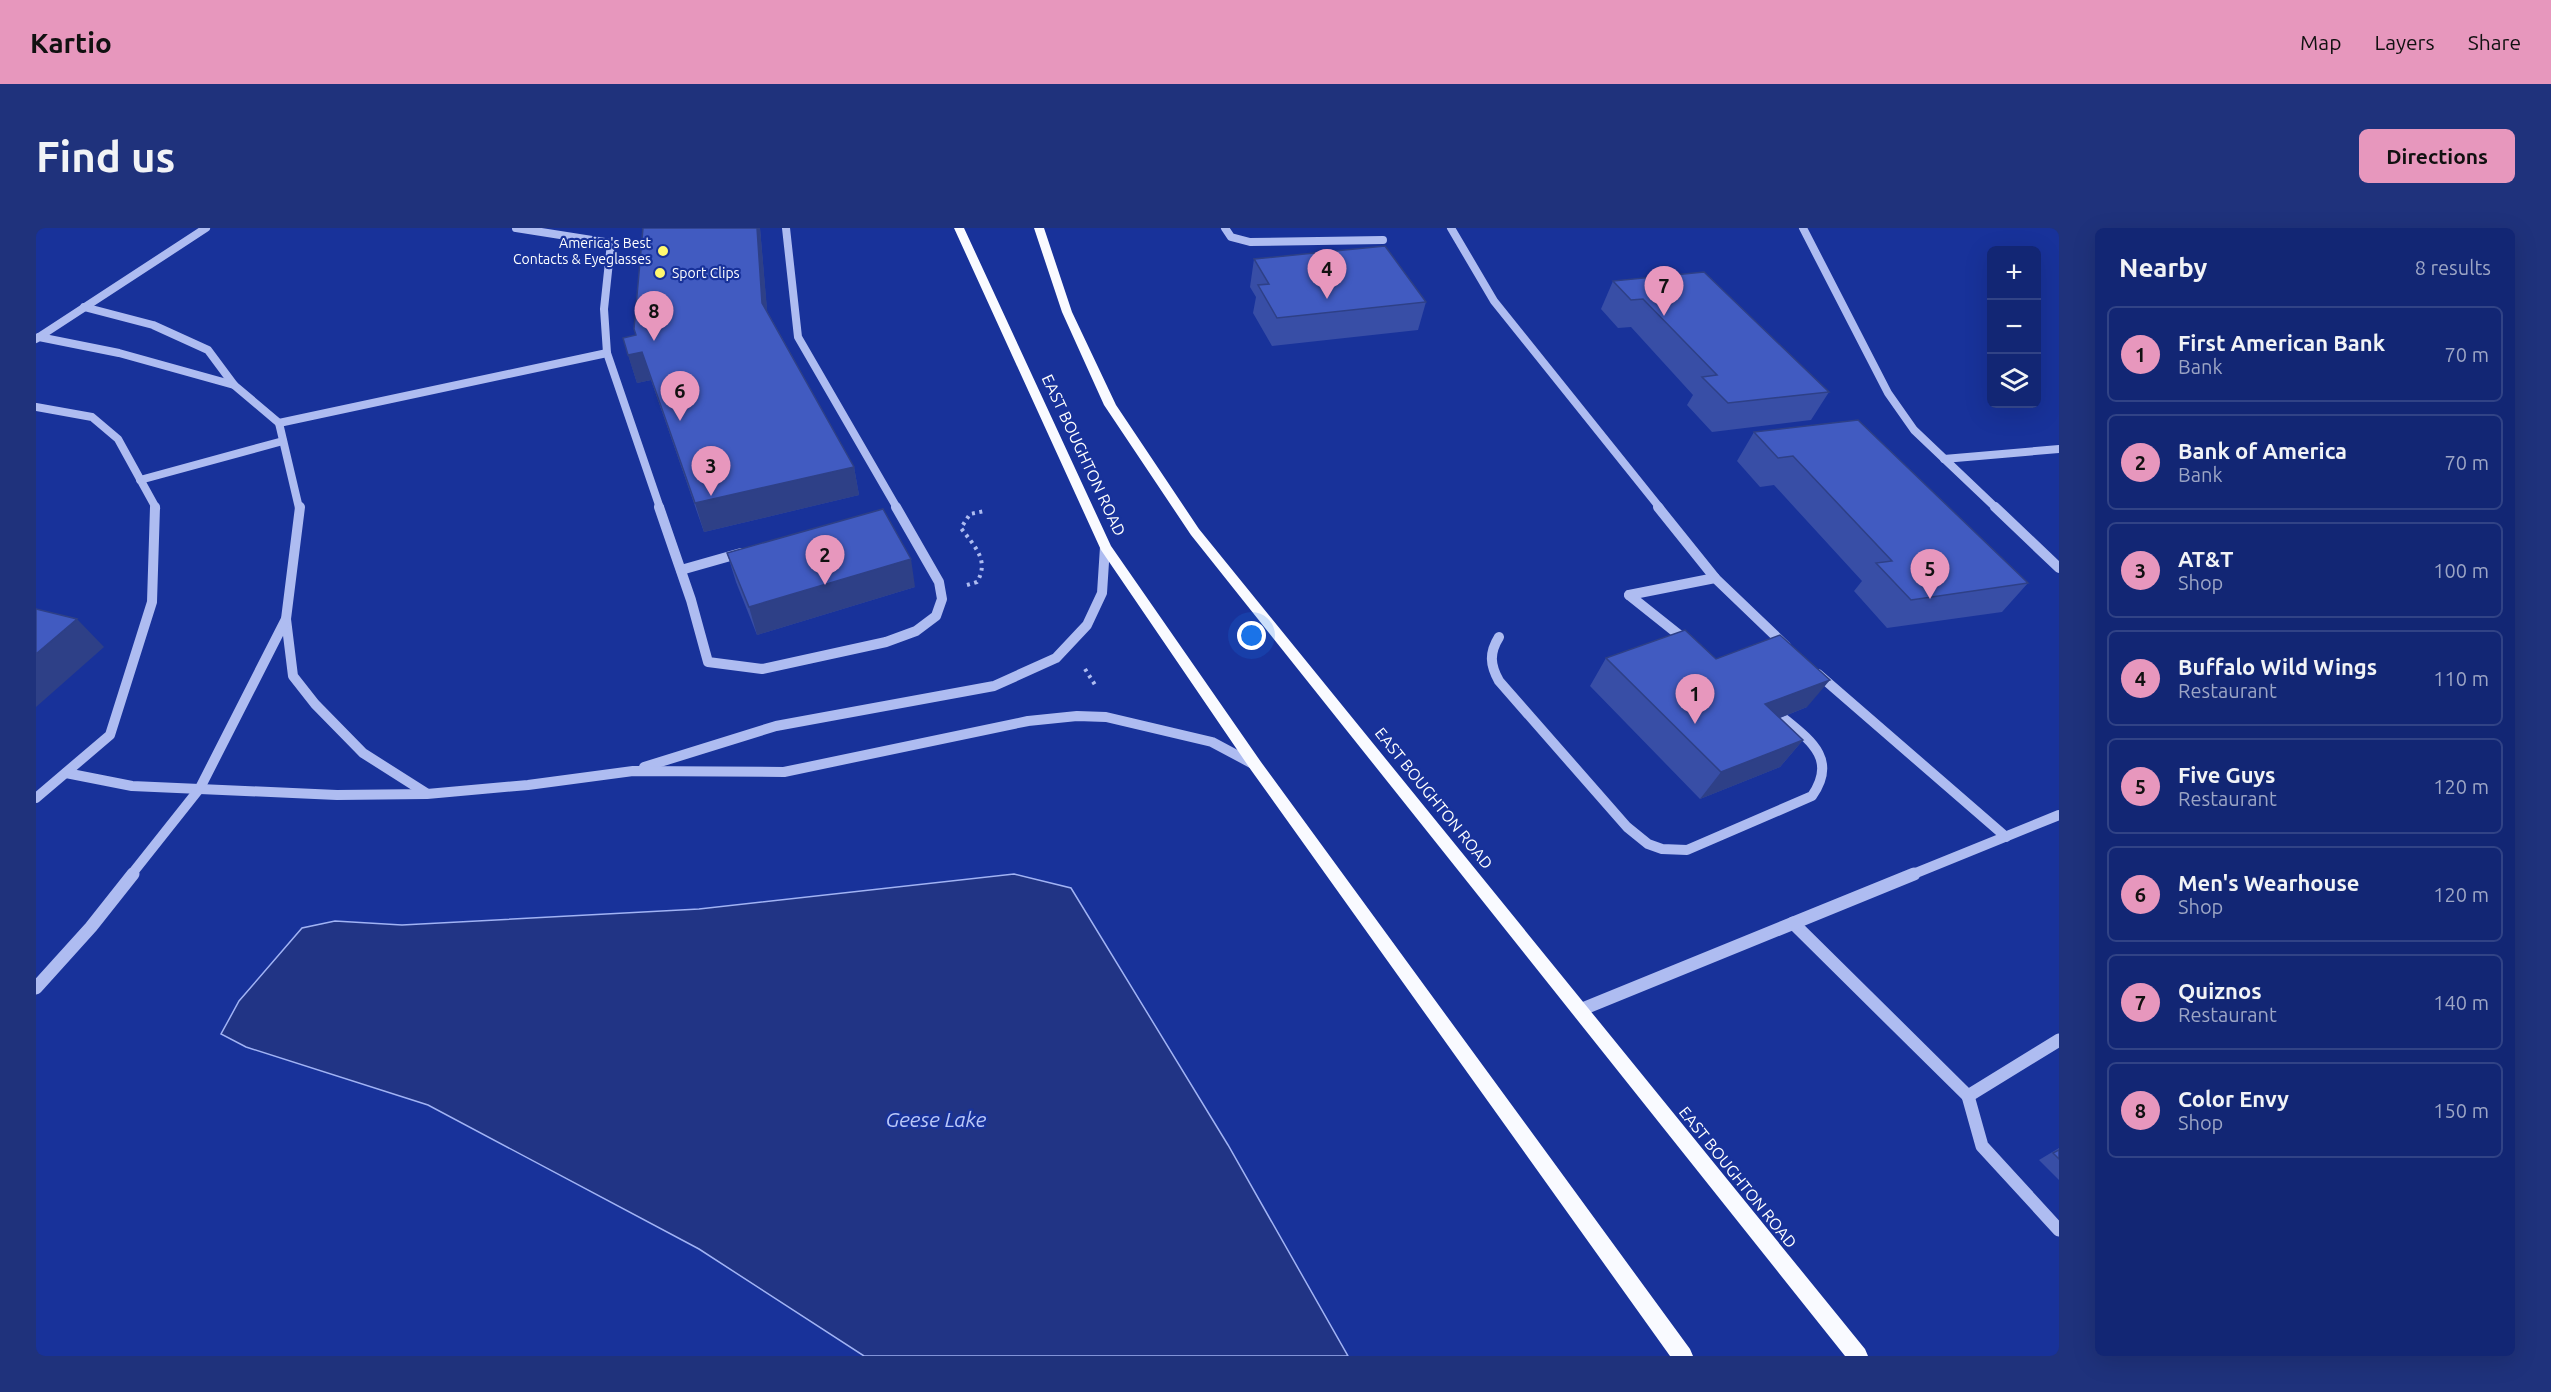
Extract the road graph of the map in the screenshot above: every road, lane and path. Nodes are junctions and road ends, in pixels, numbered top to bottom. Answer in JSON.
{"nodes":[{"id":1,"x":206,"y":228,"type":"edge"},
{"id":2,"x":516,"y":228,"type":"edge"},
{"id":3,"x":786,"y":228,"type":"edge"},
{"id":4,"x":959,"y":228,"type":"edge"},
{"id":5,"x":1039,"y":228,"type":"edge"},
{"id":6,"x":1225,"y":228,"type":"edge"},
{"id":7,"x":1451,"y":228,"type":"edge"},
{"id":8,"x":1803,"y":228,"type":"edge"},
{"id":9,"x":1383,"y":240,"type":"dead end"},
{"id":10,"x":84,"y":307,"type":"junction"},
{"id":11,"x":38,"y":338,"type":"edge"},
{"id":12,"x":607,"y":353,"type":"junction"},
{"id":13,"x":234,"y":385,"type":"junction"},
{"id":14,"x":36,"y":406,"type":"edge"},
{"id":15,"x":279,"y":423,"type":"junction"},
{"id":16,"x":283,"y":441,"type":"junction"},
{"id":17,"x":2059,"y":449,"type":"edge"},
{"id":18,"x":1944,"y":459,"type":"junction"},
{"id":19,"x":140,"y":480,"type":"junction"},
{"id":20,"x":896,"y":510,"type":"junction"},
{"id":21,"x":985,"y":511,"type":"dead end"},
{"id":22,"x":884,"y":513,"type":"edge"},
{"id":23,"x":1105,"y":547,"type":"junction"},
{"id":24,"x":749,"y":551,"type":"edge"},
{"id":25,"x":2059,"y":568,"type":"edge"},
{"id":26,"x":681,"y":570,"type":"junction"},
{"id":27,"x":1715,"y":578,"type":"junction"},
{"id":28,"x":940,"y":591,"type":"junction"},
{"id":29,"x":286,"y":619,"type":"junction"},
{"id":30,"x":1499,"y":637,"type":"dead end"},
{"id":31,"x":1692,"y":646,"type":"edge"},
{"id":32,"x":1793,"y":652,"type":"edge"},
{"id":33,"x":1081,"y":663,"type":"dead end"},
{"id":34,"x":1810,"y":667,"type":"edge"},
{"id":35,"x":1100,"y":692,"type":"dead end"},
{"id":36,"x":1782,"y":717,"type":"edge"},
{"id":37,"x":1256,"y":766,"type":"junction"},
{"id":38,"x":633,"y":771,"type":"junction"},
{"id":39,"x":66,"y":773,"type":"junction"},
{"id":40,"x":200,"y":788,"type":"junction"},
{"id":41,"x":426,"y":794,"type":"junction"},
{"id":42,"x":36,"y":798,"type":"edge"},
{"id":43,"x":2059,"y":815,"type":"edge"},
{"id":44,"x":2006,"y":837,"type":"junction"},
{"id":45,"x":1793,"y":924,"type":"junction"},
{"id":46,"x":36,"y":988,"type":"edge"},
{"id":47,"x":1580,"y":1010,"type":"junction"},
{"id":48,"x":2059,"y":1040,"type":"edge"},
{"id":49,"x":1968,"y":1096,"type":"junction"},
{"id":50,"x":2059,"y":1230,"type":"edge"},
{"id":51,"x":1683,"y":1356,"type":"edge"},
{"id":52,"x":1858,"y":1356,"type":"edge"}],
"edges":[{"from":1,"to":10,"type":"lane"},
{"from":2,"to":12,"type":"lane"},
{"from":3,"to":20,"type":"lane"},
{"from":4,"to":23,"type":"main road","name":"EAST BOUGHTON ROAD"},
{"from":5,"to":47,"type":"main road","name":"EAST BOUGHTON ROAD"},
{"from":6,"to":9,"type":"lane"},
{"from":7,"to":27,"type":"lane"},
{"from":8,"to":18,"type":"lane"},
{"from":10,"to":11,"type":"lane"},
{"from":10,"to":13,"type":"lane"},
{"from":11,"to":13,"type":"lane"},
{"from":12,"to":15,"type":"lane"},
{"from":12,"to":26,"type":"lane"},
{"from":13,"to":15,"type":"lane"},
{"from":14,"to":19,"type":"lane"},
{"from":15,"to":16,"type":"lane"},
{"from":16,"to":19,"type":"lane"},
{"from":16,"to":29,"type":"lane"},
{"from":17,"to":18,"type":"lane"},
{"from":18,"to":25,"type":"lane"},
{"from":19,"to":39,"type":"lane"},
{"from":20,"to":22,"type":"lane"},
{"from":20,"to":28,"type":"lane"},
{"from":21,"to":28,"type":"path"},
{"from":23,"to":37,"type":"main road","name":"EAST BOUGHTON ROAD"},
{"from":23,"to":38,"type":"lane"},
{"from":24,"to":26,"type":"lane"},
{"from":26,"to":28,"type":"lane"},
{"from":27,"to":31,"type":"lane"},
{"from":27,"to":32,"type":"lane"},
{"from":29,"to":40,"type":"lane"},
{"from":29,"to":41,"type":"lane"},
{"from":30,"to":36,"type":"lane"},
{"from":33,"to":35,"type":"path"},
{"from":34,"to":44,"type":"lane"},
{"from":37,"to":38,"type":"lane"},
{"from":37,"to":51,"type":"main road","name":"EAST BOUGHTON ROAD"},
{"from":38,"to":41,"type":"lane"},
{"from":39,"to":40,"type":"lane"},
{"from":39,"to":42,"type":"lane"},
{"from":40,"to":41,"type":"lane"},
{"from":40,"to":46,"type":"lane"},
{"from":43,"to":44,"type":"lane"},
{"from":44,"to":45,"type":"lane"},
{"from":45,"to":47,"type":"lane"},
{"from":45,"to":49,"type":"lane"},
{"from":47,"to":52,"type":"main road","name":"EAST BOUGHTON ROAD"},
{"from":48,"to":49,"type":"lane"},
{"from":49,"to":50,"type":"lane"}]}
